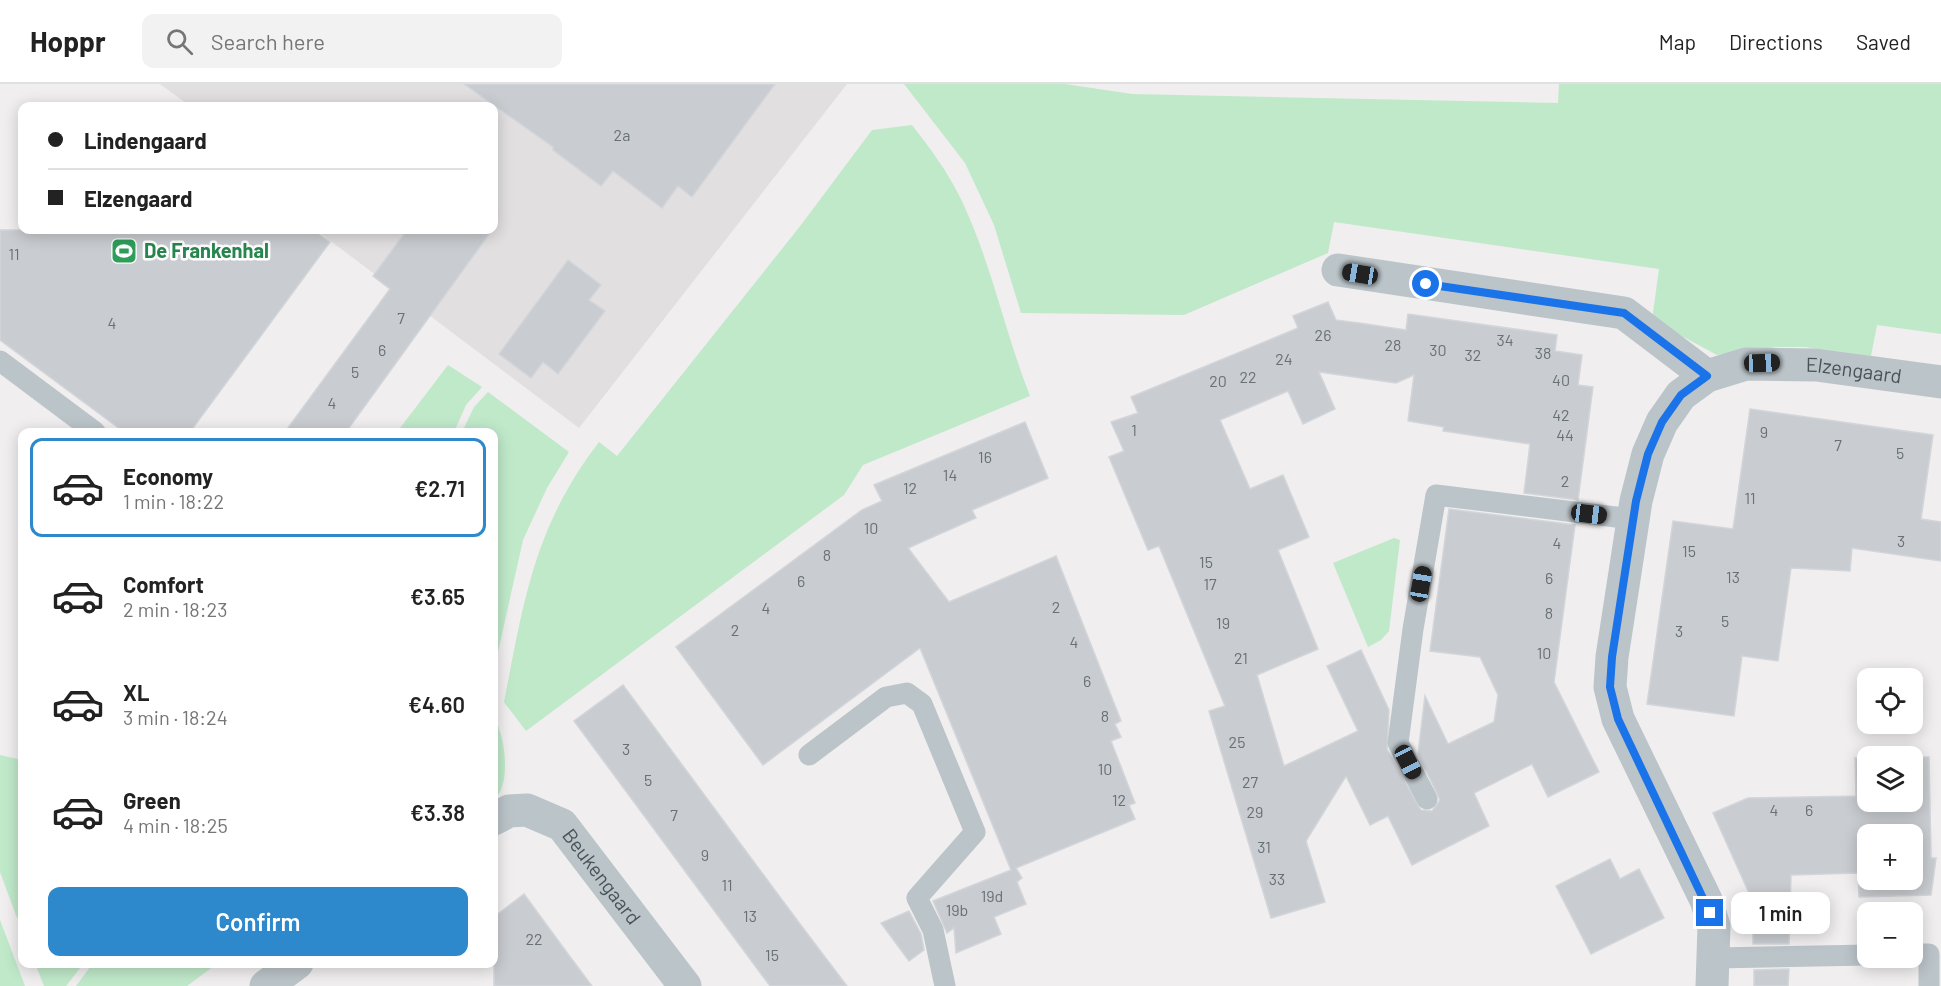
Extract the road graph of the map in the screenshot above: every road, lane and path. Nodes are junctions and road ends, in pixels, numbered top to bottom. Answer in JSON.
{"nodes":[{"id":1,"x":1338,"y":270,"type":"dead end"},
{"id":2,"x":0,"y":361,"type":"edge"},
{"id":3,"x":1707,"y":376,"type":"junction"},
{"id":4,"x":1941,"y":382,"type":"edge"},
{"id":5,"x":90,"y":428,"type":"edge"},
{"id":6,"x":1632,"y":519,"type":"junction"},
{"id":7,"x":809,"y":755,"type":"dead end"},
{"id":8,"x":1427,"y":799,"type":"dead end"},
{"id":9,"x":498,"y":817,"type":"edge"},
{"id":10,"x":1923,"y":954,"type":"edge"},
{"id":11,"x":1857,"y":956,"type":"edge"},
{"id":12,"x":290,"y":968,"type":"edge"},
{"id":13,"x":1713,"y":972,"type":"edge"},
{"id":14,"x":266,"y":986,"type":"edge"},
{"id":15,"x":685,"y":986,"type":"edge"},
{"id":16,"x":945,"y":986,"type":"edge"},
{"id":17,"x":1929,"y":986,"type":"edge"}],
"edges":[{"from":1,"to":3,"type":"street"},
{"from":2,"to":5,"type":"lane"},
{"from":3,"to":4,"type":"street","name":"Elzengaard"},
{"from":3,"to":6,"type":"street","name":"Elzengaard"},
{"from":6,"to":8,"type":"lane"},
{"from":6,"to":13,"type":"street","name":"Elzengaard"},
{"from":7,"to":16,"type":"lane"},
{"from":9,"to":15,"type":"street","name":"Beukengaard"},
{"from":10,"to":17,"type":"lane"},
{"from":11,"to":13,"type":"lane"},
{"from":12,"to":14,"type":"street"}]}
